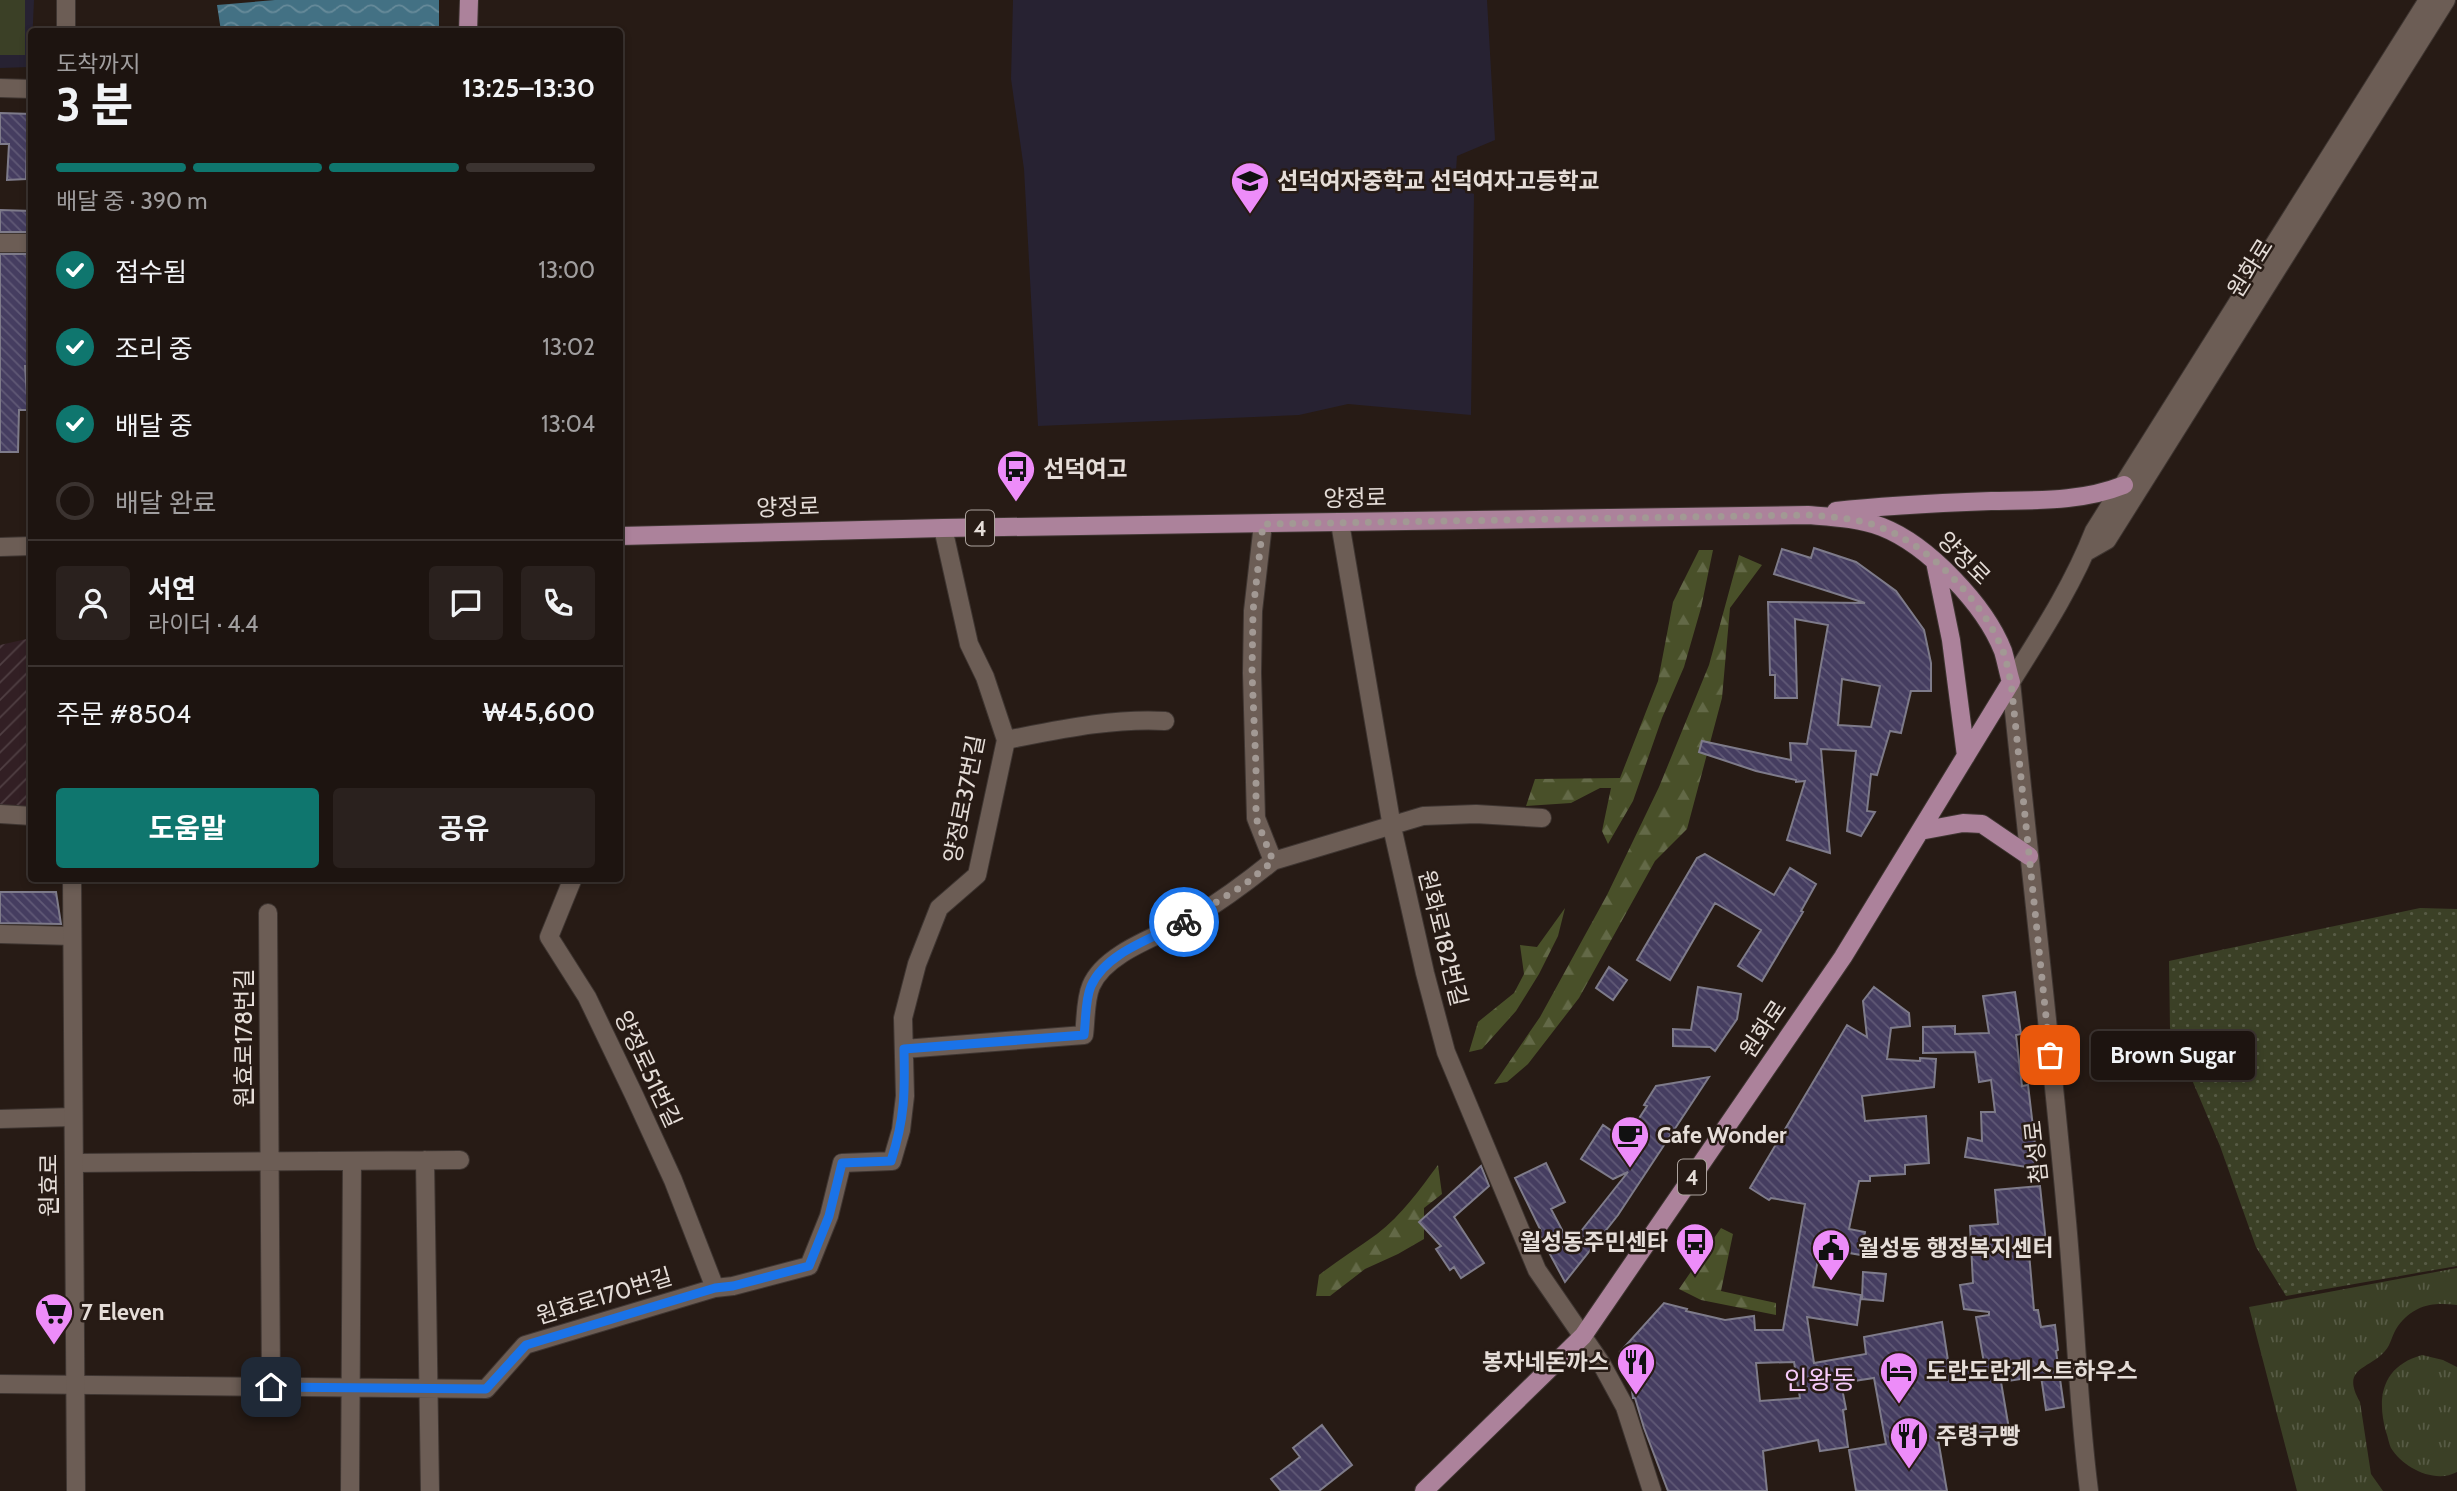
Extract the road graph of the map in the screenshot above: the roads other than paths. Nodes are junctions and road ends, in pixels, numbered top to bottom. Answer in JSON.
{"nodes":[{"id":1,"x":66,"y":0,"type":"edge"},
{"id":2,"x":469,"y":0,"type":"edge"},
{"id":3,"x":2428,"y":0,"type":"edge"},
{"id":4,"x":2446,"y":0,"type":"edge"},
{"id":5,"x":66,"y":28,"type":"edge"},
{"id":6,"x":468,"y":28,"type":"edge"},
{"id":7,"x":0,"y":88,"type":"edge"},
{"id":8,"x":28,"y":89,"type":"edge"},
{"id":9,"x":0,"y":243,"type":"edge"},
{"id":10,"x":28,"y":243,"type":"edge"},
{"id":11,"x":2124,"y":485,"type":"junction"},
{"id":12,"x":1808,"y":515,"type":"junction"},
{"id":13,"x":1340,"y":523,"type":"junction"},
{"id":14,"x":1263,"y":524,"type":"junction"},
{"id":15,"x":943,"y":528,"type":"junction"},
{"id":16,"x":623,"y":536,"type":"edge"},
{"id":17,"x":28,"y":546,"type":"edge"},
{"id":18,"x":0,"y":547,"type":"edge"},
{"id":19,"x":2086,"y":552,"type":"junction"},
{"id":20,"x":1935,"y":562,"type":"junction"},
{"id":21,"x":2011,"y":682,"type":"junction"},
{"id":22,"x":1165,"y":721,"type":"dead end"},
{"id":23,"x":1006,"y":740,"type":"junction"},
{"id":24,"x":1966,"y":757,"type":"junction"},
{"id":25,"x":0,"y":814,"type":"edge"},
{"id":26,"x":28,"y":816,"type":"edge"},
{"id":27,"x":1542,"y":818,"type":"dead end"},
{"id":28,"x":1392,"y":827,"type":"junction"},
{"id":29,"x":1920,"y":831,"type":"junction"},
{"id":30,"x":2029,"y":856,"type":"junction"},
{"id":31,"x":1273,"y":861,"type":"junction"},
{"id":32,"x":72,"y":882,"type":"edge"},
{"id":33,"x":571,"y":882,"type":"edge"},
{"id":34,"x":268,"y":913,"type":"dead end"},
{"id":35,"x":0,"y":934,"type":"edge"},
{"id":36,"x":72,"y":936,"type":"junction"},
{"id":37,"x":904,"y":1049,"type":"junction"},
{"id":38,"x":73,"y":1116,"type":"junction"},
{"id":39,"x":0,"y":1119,"type":"edge"},
{"id":40,"x":425,"y":1160,"type":"junction"},
{"id":41,"x":460,"y":1160,"type":"dead end"},
{"id":42,"x":352,"y":1161,"type":"junction"},
{"id":43,"x":269,"y":1162,"type":"junction"},
{"id":44,"x":74,"y":1163,"type":"junction"},
{"id":45,"x":809,"y":1266,"type":"joint"},
{"id":46,"x":715,"y":1288,"type":"junction"},
{"id":47,"x":1583,"y":1336,"type":"junction"},
{"id":48,"x":0,"y":1384,"type":"edge"},
{"id":49,"x":75,"y":1386,"type":"junction"},
{"id":50,"x":271,"y":1387,"type":"junction"},
{"id":51,"x":351,"y":1387,"type":"junction"},
{"id":52,"x":429,"y":1388,"type":"junction"},
{"id":53,"x":76,"y":1491,"type":"edge"},
{"id":54,"x":350,"y":1491,"type":"edge"},
{"id":55,"x":430,"y":1491,"type":"edge"},
{"id":56,"x":1424,"y":1491,"type":"edge"},
{"id":57,"x":1652,"y":1491,"type":"edge"},
{"id":58,"x":2089,"y":1491,"type":"edge"}],
"edges":[{"from":1,"to":5,"type":"street"},
{"from":2,"to":6,"type":"main road"},
{"from":3,"to":11,"type":"street","name":"원화로"},
{"from":4,"to":19,"type":"street","name":"원화로"},
{"from":7,"to":8,"type":"street"},
{"from":9,"to":10,"type":"street"},
{"from":11,"to":12,"type":"main road"},
{"from":11,"to":19,"type":"street","name":"원화로"},
{"from":12,"to":13,"type":"main road","name":"양정로","number":"4"},
{"from":12,"to":20,"type":"main road","name":"양정로","number":"4"},
{"from":13,"to":14,"type":"main road","name":"양정로","number":"4"},
{"from":13,"to":28,"type":"street","name":"원화로182번길"},
{"from":14,"to":15,"type":"main road","name":"양정로","number":"4"},
{"from":14,"to":31,"type":"street"},
{"from":15,"to":16,"type":"main road","name":"양정로","number":"4"},
{"from":15,"to":23,"type":"street","name":"양정로37번길"},
{"from":17,"to":18,"type":"street"},
{"from":19,"to":21,"type":"street","name":"원화로"},
{"from":20,"to":21,"type":"main road","name":"양정로","number":"4"},
{"from":20,"to":24,"type":"main road"},
{"from":21,"to":24,"type":"main road","name":"원화로","number":"4"},
{"from":21,"to":30,"type":"street","name":"첨성로"},
{"from":22,"to":23,"type":"street"},
{"from":23,"to":37,"type":"street","name":"양정로37번길"},
{"from":24,"to":29,"type":"main road","name":"원화로","number":"4"},
{"from":25,"to":26,"type":"street"},
{"from":27,"to":28,"type":"street"},
{"from":28,"to":31,"type":"street"},
{"from":28,"to":47,"type":"street","name":"원화로182번길"},
{"from":29,"to":30,"type":"main road"},
{"from":29,"to":47,"type":"main road","name":"원화로","number":"4"},
{"from":30,"to":58,"type":"street","name":"첨성로"},
{"from":31,"to":37,"type":"street"},
{"from":32,"to":36,"type":"street","name":"원효로"},
{"from":33,"to":46,"type":"street","name":"양정로51번길"},
{"from":34,"to":43,"type":"street","name":"원효로178번길"},
{"from":35,"to":36,"type":"street"},
{"from":36,"to":38,"type":"street","name":"원효로"},
{"from":37,"to":45,"type":"street","name":"양정로37번길"},
{"from":38,"to":39,"type":"street"},
{"from":38,"to":44,"type":"street","name":"원효로"},
{"from":40,"to":41,"type":"street"},
{"from":40,"to":42,"type":"street"},
{"from":40,"to":52,"type":"street"},
{"from":42,"to":43,"type":"street"},
{"from":42,"to":51,"type":"street"},
{"from":43,"to":44,"type":"street"},
{"from":43,"to":50,"type":"street","name":"원효로178번길"},
{"from":44,"to":49,"type":"street","name":"원효로"},
{"from":45,"to":46,"type":"street","name":"원효로170번길"},
{"from":46,"to":52,"type":"street","name":"원효로170번길"},
{"from":47,"to":56,"type":"main road","name":"원화로","number":"4"},
{"from":47,"to":57,"type":"street","name":"원화로182번길"},
{"from":48,"to":49,"type":"street","name":"원효로170번길"},
{"from":49,"to":50,"type":"street","name":"원효로170번길"},
{"from":49,"to":53,"type":"street","name":"원효로"},
{"from":50,"to":51,"type":"street","name":"원효로170번길"},
{"from":51,"to":52,"type":"street","name":"원효로170번길"},
{"from":51,"to":54,"type":"street"},
{"from":52,"to":55,"type":"street"}]}
